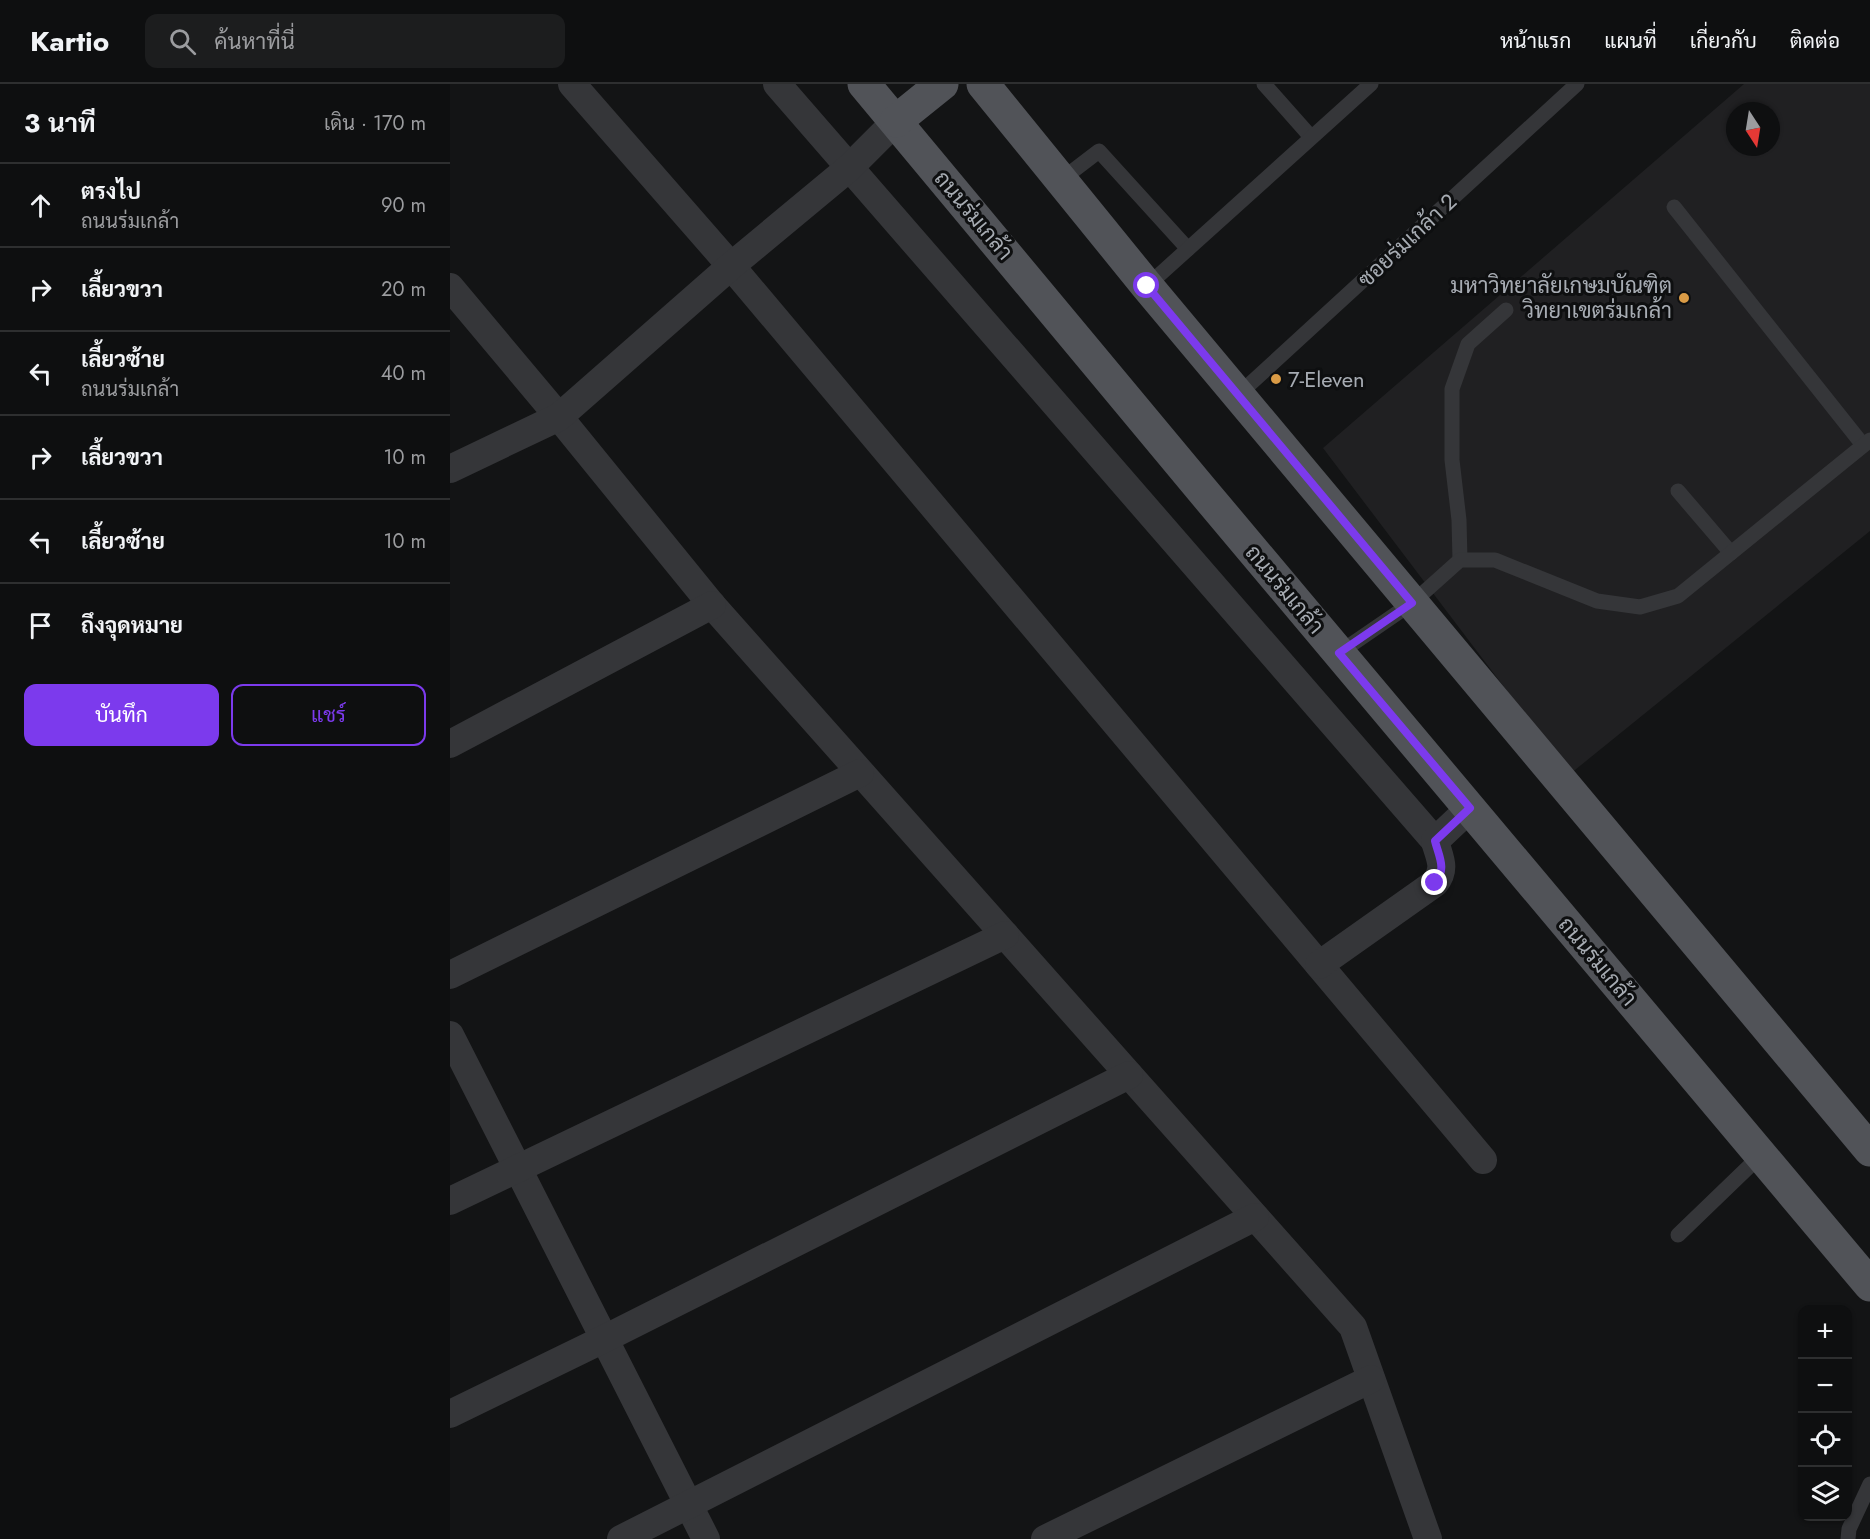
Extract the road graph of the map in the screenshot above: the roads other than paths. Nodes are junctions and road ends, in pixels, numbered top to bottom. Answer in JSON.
{"nodes":[{"id":1,"x":572,"y":84,"type":"edge"},
{"id":2,"x":777,"y":84,"type":"edge"},
{"id":3,"x":864,"y":84,"type":"edge"},
{"id":4,"x":942,"y":84,"type":"edge"},
{"id":5,"x":983,"y":84,"type":"edge"},
{"id":6,"x":1264,"y":84,"type":"edge"},
{"id":7,"x":1576,"y":84,"type":"edge"},
{"id":8,"x":1363,"y":86,"type":"edge"},
{"id":9,"x":896,"y":121,"type":"junction"},
{"id":10,"x":1311,"y":137,"type":"junction"},
{"id":11,"x":849,"y":168,"type":"junction"},
{"id":12,"x":1061,"y":180,"type":"junction"},
{"id":13,"x":1674,"y":207,"type":"dead end"},
{"id":14,"x":1188,"y":249,"type":"junction"},
{"id":15,"x":731,"y":267,"type":"junction"},
{"id":16,"x":1147,"y":286,"type":"junction"},
{"id":17,"x":450,"y":287,"type":"edge"},
{"id":18,"x":1506,"y":310,"type":"dead end"},
{"id":19,"x":1238,"y":395,"type":"junction"},
{"id":20,"x":559,"y":417,"type":"junction"},
{"id":21,"x":1867,"y":443,"type":"edge"},
{"id":22,"x":450,"y":469,"type":"edge"},
{"id":23,"x":1678,"y":491,"type":"dead end"},
{"id":24,"x":1731,"y":553,"type":"junction"},
{"id":25,"x":1461,"y":560,"type":"junction"},
{"id":26,"x":1412,"y":603,"type":"junction"},
{"id":27,"x":711,"y":605,"type":"junction"},
{"id":28,"x":1339,"y":653,"type":"junction"},
{"id":29,"x":450,"y":744,"type":"edge"},
{"id":30,"x":860,"y":773,"type":"junction"},
{"id":31,"x":1470,"y":808,"type":"junction"},
{"id":32,"x":1435,"y":841,"type":"junction"},
{"id":33,"x":1005,"y":935,"type":"junction"},
{"id":34,"x":1319,"y":964,"type":"junction"},
{"id":35,"x":450,"y":975,"type":"edge"},
{"id":36,"x":450,"y":1035,"type":"edge"},
{"id":37,"x":1129,"y":1075,"type":"junction"},
{"id":38,"x":1870,"y":1150,"type":"edge"},
{"id":39,"x":1761,"y":1155,"type":"junction"},
{"id":40,"x":1483,"y":1160,"type":"dead end"},
{"id":41,"x":518,"y":1169,"type":"junction"},
{"id":42,"x":450,"y":1201,"type":"edge"},
{"id":43,"x":1255,"y":1217,"type":"junction"},
{"id":44,"x":1678,"y":1235,"type":"dead end"},
{"id":45,"x":1870,"y":1285,"type":"edge"},
{"id":46,"x":604,"y":1339,"type":"junction"},
{"id":47,"x":1371,"y":1379,"type":"junction"},
{"id":48,"x":450,"y":1414,"type":"edge"},
{"id":49,"x":1870,"y":1484,"type":"edge"},
{"id":50,"x":689,"y":1506,"type":"junction"},
{"id":51,"x":621,"y":1539,"type":"edge"},
{"id":52,"x":706,"y":1539,"type":"edge"},
{"id":53,"x":1045,"y":1539,"type":"edge"},
{"id":54,"x":1428,"y":1539,"type":"edge"},
{"id":55,"x":1848,"y":1539,"type":"edge"}],
"edges":[{"from":1,"to":15,"type":"street"},
{"from":2,"to":11,"type":"street"},
{"from":3,"to":9,"type":"main road","name":"ถนนร่มเกล้า"},
{"from":4,"to":9,"type":"main road"},
{"from":5,"to":12,"type":"main road"},
{"from":6,"to":10,"type":"lane"},
{"from":7,"to":19,"type":"lane","name":"ซอยร่มเกล้า 2"},
{"from":8,"to":10,"type":"lane"},
{"from":9,"to":11,"type":"street"},
{"from":9,"to":28,"type":"main road","name":"ถนนร่มเกล้า"},
{"from":10,"to":14,"type":"lane"},
{"from":11,"to":15,"type":"street"},
{"from":11,"to":32,"type":"street"},
{"from":12,"to":14,"type":"lane"},
{"from":12,"to":16,"type":"main road"},
{"from":13,"to":21,"type":"lane"},
{"from":14,"to":16,"type":"lane"},
{"from":15,"to":20,"type":"street"},
{"from":15,"to":34,"type":"street"},
{"from":16,"to":19,"type":"main road"},
{"from":17,"to":20,"type":"street"},
{"from":18,"to":25,"type":"lane"},
{"from":19,"to":26,"type":"main road"},
{"from":20,"to":22,"type":"street"},
{"from":20,"to":27,"type":"street"},
{"from":21,"to":24,"type":"lane"},
{"from":23,"to":24,"type":"lane"},
{"from":24,"to":25,"type":"lane"},
{"from":25,"to":26,"type":"lane"},
{"from":26,"to":28,"type":"lane"},
{"from":26,"to":38,"type":"main road"},
{"from":27,"to":29,"type":"street"},
{"from":27,"to":30,"type":"street"},
{"from":28,"to":31,"type":"main road","name":"ถนนร่มเกล้า"},
{"from":30,"to":33,"type":"street"},
{"from":30,"to":35,"type":"street"},
{"from":31,"to":32,"type":"street"},
{"from":31,"to":39,"type":"main road","name":"ถนนร่มเกล้า"},
{"from":32,"to":34,"type":"street"},
{"from":33,"to":37,"type":"street"},
{"from":33,"to":41,"type":"street"},
{"from":34,"to":40,"type":"street"},
{"from":36,"to":41,"type":"street"},
{"from":37,"to":43,"type":"street"},
{"from":37,"to":46,"type":"street"},
{"from":39,"to":44,"type":"lane"},
{"from":39,"to":45,"type":"main road","name":"ถนนร่มเกล้า"},
{"from":41,"to":42,"type":"street"},
{"from":41,"to":46,"type":"street"},
{"from":43,"to":47,"type":"street"},
{"from":43,"to":50,"type":"street"},
{"from":46,"to":48,"type":"street"},
{"from":46,"to":50,"type":"street"},
{"from":47,"to":53,"type":"street"},
{"from":47,"to":54,"type":"street"},
{"from":49,"to":55,"type":"lane"},
{"from":50,"to":51,"type":"street"},
{"from":50,"to":52,"type":"street"}]}
